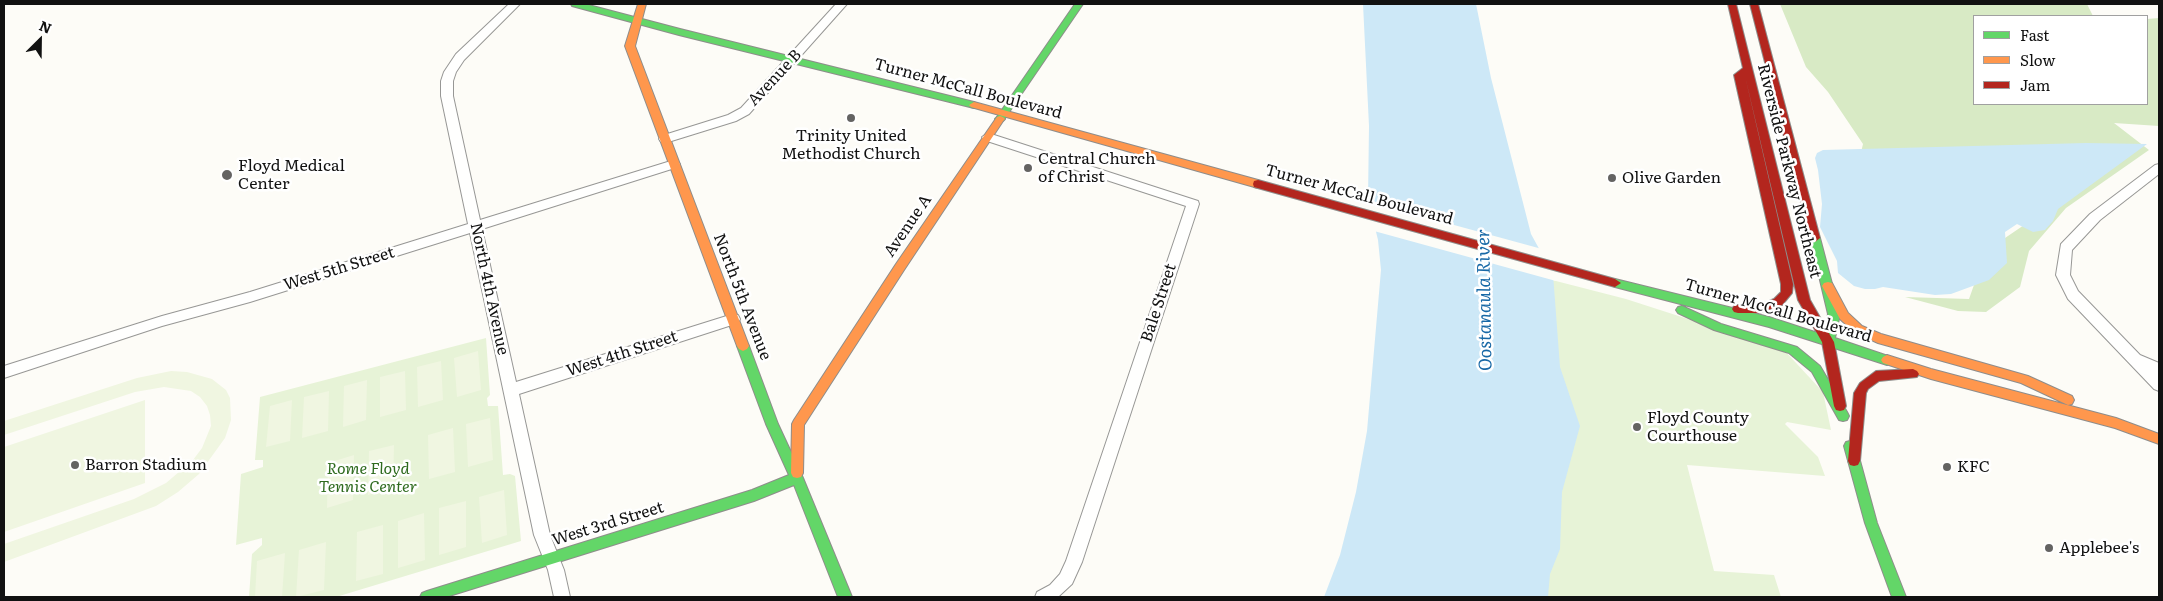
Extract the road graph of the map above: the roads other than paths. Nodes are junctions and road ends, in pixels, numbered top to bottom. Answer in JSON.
{"nodes":[{"id":1,"x":515,"y":4,"type":"edge"},
{"id":2,"x":575,"y":4,"type":"edge"},
{"id":3,"x":642,"y":4,"type":"edge"},
{"id":4,"x":842,"y":4,"type":"edge"},
{"id":5,"x":1079,"y":4,"type":"edge"},
{"id":6,"x":1732,"y":4,"type":"edge"},
{"id":7,"x":1754,"y":4,"type":"edge"},
{"id":8,"x":636,"y":21,"type":"junction"},
{"id":9,"x":792,"y":60,"type":"junction"},
{"id":10,"x":1748,"y":69,"type":"junction"},
{"id":11,"x":1003,"y":114,"type":"junction"},
{"id":12,"x":988,"y":137,"type":"junction"},
{"id":13,"x":665,"y":139,"type":"junction"},
{"id":14,"x":674,"y":164,"type":"junction"},
{"id":15,"x":2159,"y":168,"type":"edge"},
{"id":16,"x":476,"y":227,"type":"junction"},
{"id":17,"x":1622,"y":284,"type":"junction"},
{"id":18,"x":1828,"y":286,"type":"junction"},
{"id":19,"x":1718,"y":309,"type":"junction"},
{"id":20,"x":733,"y":318,"type":"junction"},
{"id":21,"x":1828,"y":342,"type":"junction"},
{"id":22,"x":2134,"y":359,"type":"junction"},
{"id":23,"x":2159,"y":369,"type":"edge"},
{"id":24,"x":4,"y":372,"type":"edge"},
{"id":25,"x":1931,"y":374,"type":"junction"},
{"id":26,"x":2159,"y":385,"type":"edge"},
{"id":27,"x":511,"y":390,"type":"junction"},
{"id":28,"x":1843,"y":416,"type":"junction"},
{"id":29,"x":2116,"y":424,"type":"junction"},
{"id":30,"x":2158,"y":436,"type":"edge"},
{"id":31,"x":1854,"y":461,"type":"junction"},
{"id":32,"x":797,"y":478,"type":"junction"},
{"id":33,"x":551,"y":558,"type":"junction"},
{"id":34,"x":427,"y":597,"type":"edge"},
{"id":35,"x":562,"y":597,"type":"edge"},
{"id":36,"x":845,"y":597,"type":"edge"},
{"id":37,"x":1043,"y":597,"type":"edge"},
{"id":38,"x":1899,"y":597,"type":"edge"}],
"edges":[{"from":1,"to":16,"type":"street","name":"North 4th Avenue"},
{"from":2,"to":8,"type":"main road","name":"Turner McCall Boulevard"},
{"from":3,"to":8,"type":"main road","name":"North 5th Avenue"},
{"from":4,"to":9,"type":"street","name":"Avenue B"},
{"from":5,"to":11,"type":"main road","name":"Avenue A"},
{"from":6,"to":10,"type":"main road","name":"Riverside Parkway Northeast"},
{"from":7,"to":18,"type":"main road","name":"Riverside Parkway Northeast"},
{"from":8,"to":9,"type":"main road","name":"Turner McCall Boulevard"},
{"from":8,"to":13,"type":"main road","name":"North 5th Avenue"},
{"from":9,"to":11,"type":"main road","name":"Turner McCall Boulevard"},
{"from":9,"to":13,"type":"street","name":"Avenue B"},
{"from":10,"to":19,"type":"main road"},
{"from":10,"to":21,"type":"main road","name":"Riverside Parkway Northeast"},
{"from":11,"to":12,"type":"main road","name":"Avenue A"},
{"from":11,"to":17,"type":"main road","name":"Turner McCall Boulevard"},
{"from":12,"to":32,"type":"main road","name":"Avenue A"},
{"from":12,"to":37,"type":"street","name":"Bale Street"},
{"from":13,"to":14,"type":"main road","name":"North 5th Avenue"},
{"from":14,"to":16,"type":"street","name":"West 5th Street"},
{"from":14,"to":20,"type":"main road","name":"North 5th Avenue"},
{"from":15,"to":22,"type":"street"},
{"from":16,"to":24,"type":"street","name":"West 5th Street"},
{"from":16,"to":27,"type":"street","name":"North 4th Avenue"},
{"from":17,"to":19,"type":"main road","name":"Turner McCall Boulevard"},
{"from":17,"to":28,"type":"main road"},
{"from":18,"to":21,"type":"main road","name":"Riverside Parkway Northeast"},
{"from":18,"to":29,"type":"main road"},
{"from":19,"to":21,"type":"main road","name":"Turner McCall Boulevard"},
{"from":20,"to":27,"type":"street","name":"West 4th Street"},
{"from":20,"to":32,"type":"main road","name":"North 5th Avenue"},
{"from":21,"to":25,"type":"main road","name":"Turner McCall Boulevard"},
{"from":21,"to":28,"type":"main road","name":"Riverside Parkway Northeast"},
{"from":22,"to":23,"type":"street"},
{"from":22,"to":26,"type":"street"},
{"from":25,"to":29,"type":"main road","name":"Turner McCall Boulevard"},
{"from":25,"to":31,"type":"main road"},
{"from":27,"to":33,"type":"street","name":"North 4th Avenue"},
{"from":28,"to":31,"type":"main road","name":"Riverside Parkway Northeast"},
{"from":29,"to":30,"type":"main road","name":"Turner McCall Boulevard"},
{"from":31,"to":38,"type":"main road","name":"Riverside Parkway Northeast"},
{"from":32,"to":33,"type":"main road","name":"West 3rd Street"},
{"from":32,"to":36,"type":"main road","name":"North 5th Avenue"},
{"from":33,"to":34,"type":"main road","name":"West 3rd Street"},
{"from":33,"to":35,"type":"street","name":"North 4th Avenue"}]}
